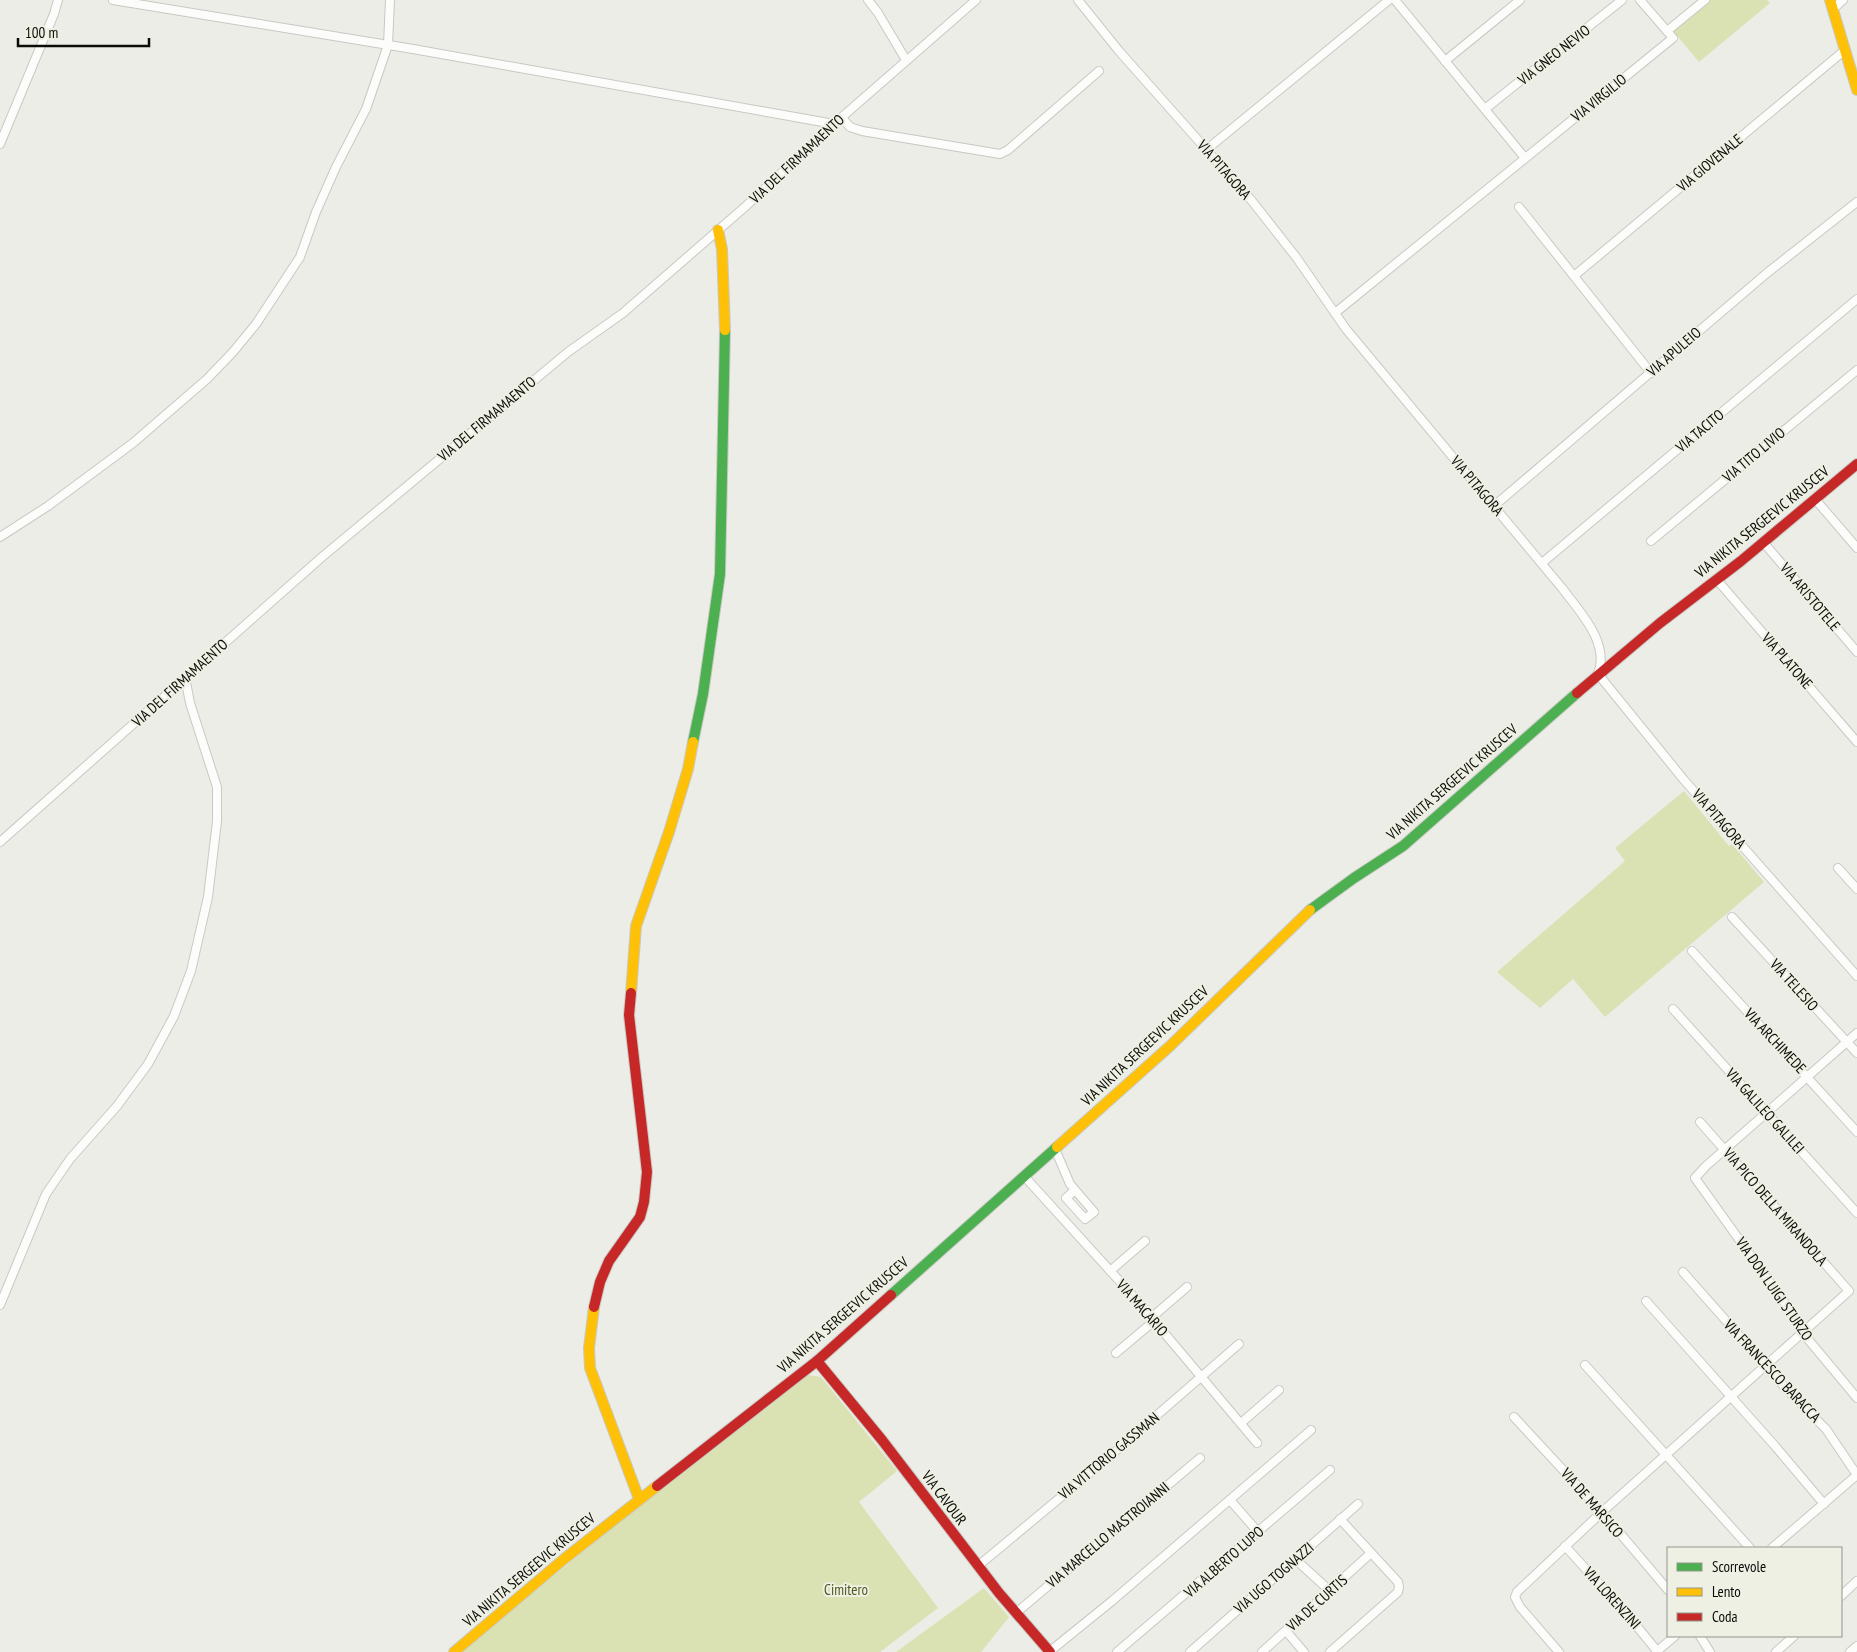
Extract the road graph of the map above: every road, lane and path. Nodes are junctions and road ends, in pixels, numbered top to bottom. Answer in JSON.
{"nodes":[{"id":1,"x":58,"y":0,"type":"edge"},
{"id":2,"x":113,"y":0,"type":"edge"},
{"id":3,"x":390,"y":0,"type":"edge"},
{"id":4,"x":868,"y":0,"type":"edge"},
{"id":5,"x":976,"y":0,"type":"edge"},
{"id":6,"x":1078,"y":0,"type":"edge"},
{"id":7,"x":1389,"y":0,"type":"edge"},
{"id":8,"x":1395,"y":0,"type":"edge"},
{"id":9,"x":1520,"y":0,"type":"edge"},
{"id":10,"x":1622,"y":0,"type":"edge"},
{"id":11,"x":1640,"y":0,"type":"edge"},
{"id":12,"x":1705,"y":0,"type":"edge"},
{"id":13,"x":1844,"y":0,"type":"edge"},
{"id":14,"x":1831,"y":5,"type":"edge"},
{"id":15,"x":1667,"y":31,"type":"junction"},
{"id":16,"x":388,"y":45,"type":"junction"},
{"id":17,"x":1845,"y":50,"type":"junction"},
{"id":18,"x":906,"y":60,"type":"junction"},
{"id":19,"x":1445,"y":61,"type":"junction"},
{"id":20,"x":1099,"y":71,"type":"dead end"},
{"id":21,"x":1857,"y":90,"type":"edge"},
{"id":22,"x":1485,"y":110,"type":"junction"},
{"id":23,"x":842,"y":118,"type":"junction"},
{"id":24,"x":834,"y":124,"type":"junction"},
{"id":25,"x":0,"y":144,"type":"edge"},
{"id":26,"x":1206,"y":150,"type":"junction"},
{"id":27,"x":1525,"y":158,"type":"junction"},
{"id":28,"x":1857,"y":202,"type":"edge"},
{"id":29,"x":1519,"y":207,"type":"dead end"},
{"id":30,"x":718,"y":230,"type":"junction"},
{"id":31,"x":1574,"y":276,"type":"junction"},
{"id":32,"x":1857,"y":299,"type":"edge"},
{"id":33,"x":1335,"y":313,"type":"junction"},
{"id":34,"x":1857,"y":370,"type":"edge"},
{"id":35,"x":1651,"y":373,"type":"junction"},
{"id":36,"x":1857,"y":464,"type":"edge"},
{"id":37,"x":1815,"y":499,"type":"junction"},
{"id":38,"x":1494,"y":506,"type":"junction"},
{"id":39,"x":0,"y":537,"type":"edge"},
{"id":40,"x":1651,"y":541,"type":"dead end"},
{"id":41,"x":1763,"y":542,"type":"junction"},
{"id":42,"x":1857,"y":548,"type":"edge"},
{"id":43,"x":1542,"y":563,"type":"junction"},
{"id":44,"x":1716,"y":580,"type":"junction"},
{"id":45,"x":1857,"y":652,"type":"edge"},
{"id":46,"x":1598,"y":674,"type":"junction"},
{"id":47,"x":185,"y":677,"type":"junction"},
{"id":48,"x":1857,"y":742,"type":"edge"},
{"id":49,"x":0,"y":842,"type":"edge"},
{"id":50,"x":1838,"y":868,"type":"dead end"},
{"id":51,"x":1857,"y":889,"type":"edge"},
{"id":52,"x":1732,"y":916,"type":"dead end"},
{"id":53,"x":1692,"y":951,"type":"dead end"},
{"id":54,"x":1857,"y":976,"type":"edge"},
{"id":55,"x":1673,"y":1009,"type":"dead end"},
{"id":56,"x":1857,"y":1033,"type":"edge"},
{"id":57,"x":1847,"y":1042,"type":"junction"},
{"id":58,"x":1857,"y":1053,"type":"edge"},
{"id":59,"x":1807,"y":1077,"type":"junction"},
{"id":60,"x":1768,"y":1112,"type":"junction"},
{"id":61,"x":1700,"y":1122,"type":"dead end"},
{"id":62,"x":1857,"y":1132,"type":"edge"},
{"id":63,"x":1054,"y":1149,"type":"junction"},
{"id":64,"x":1725,"y":1150,"type":"junction"},
{"id":65,"x":1024,"y":1176,"type":"junction"},
{"id":66,"x":1075,"y":1190,"type":"junction"},
{"id":67,"x":1857,"y":1213,"type":"edge"},
{"id":68,"x":1082,"y":1216,"type":"junction"},
{"id":69,"x":1069,"y":1227,"type":"junction"},
{"id":70,"x":1145,"y":1242,"type":"dead end"},
{"id":71,"x":1110,"y":1271,"type":"junction"},
{"id":72,"x":1683,"y":1272,"type":"dead end"},
{"id":73,"x":1187,"y":1287,"type":"dead end"},
{"id":74,"x":1646,"y":1301,"type":"dead end"},
{"id":75,"x":0,"y":1305,"type":"edge"},
{"id":76,"x":1152,"y":1319,"type":"junction"},
{"id":77,"x":1802,"y":1332,"type":"junction"},
{"id":78,"x":1239,"y":1344,"type":"dead end"},
{"id":79,"x":1116,"y":1353,"type":"dead end"},
{"id":80,"x":817,"y":1361,"type":"junction"},
{"id":81,"x":1585,"y":1365,"type":"dead end"},
{"id":82,"x":1766,"y":1365,"type":"junction"},
{"id":83,"x":1202,"y":1378,"type":"junction"},
{"id":84,"x":1280,"y":1390,"type":"dead end"},
{"id":85,"x":1730,"y":1397,"type":"junction"},
{"id":86,"x":1857,"y":1398,"type":"edge"},
{"id":87,"x":1514,"y":1417,"type":"dead end"},
{"id":88,"x":1241,"y":1423,"type":"junction"},
{"id":89,"x":1311,"y":1430,"type":"dead end"},
{"id":90,"x":1257,"y":1443,"type":"dead end"},
{"id":91,"x":1665,"y":1455,"type":"junction"},
{"id":92,"x":1200,"y":1458,"type":"dead end"},
{"id":93,"x":1330,"y":1470,"type":"dead end"},
{"id":94,"x":1857,"y":1475,"type":"edge"},
{"id":95,"x":639,"y":1499,"type":"junction"},
{"id":96,"x":1230,"y":1500,"type":"junction"},
{"id":97,"x":1358,"y":1504,"type":"dead end"},
{"id":98,"x":1824,"y":1504,"type":"junction"},
{"id":99,"x":1602,"y":1512,"type":"junction"},
{"id":100,"x":1340,"y":1519,"type":"junction"},
{"id":101,"x":1258,"y":1532,"type":"junction"},
{"id":102,"x":1565,"y":1546,"type":"junction"},
{"id":103,"x":1749,"y":1547,"type":"edge"},
{"id":104,"x":1773,"y":1547,"type":"edge"},
{"id":105,"x":1372,"y":1553,"type":"junction"},
{"id":106,"x":1295,"y":1559,"type":"junction"},
{"id":107,"x":978,"y":1566,"type":"junction"},
{"id":108,"x":1857,"y":1581,"type":"edge"},
{"id":109,"x":1667,"y":1589,"type":"edge"},
{"id":110,"x":1330,"y":1591,"type":"junction"},
{"id":111,"x":1842,"y":1595,"type":"edge"},
{"id":112,"x":1016,"y":1613,"type":"junction"},
{"id":113,"x":1286,"y":1631,"type":"junction"},
{"id":114,"x":1674,"y":1637,"type":"edge"},
{"id":115,"x":1701,"y":1637,"type":"edge"},
{"id":116,"x":1793,"y":1637,"type":"edge"},
{"id":117,"x":1857,"y":1646,"type":"edge"},
{"id":118,"x":1708,"y":1651,"type":"edge"},
{"id":119,"x":454,"y":1652,"type":"edge"},
{"id":120,"x":1050,"y":1652,"type":"edge"},
{"id":121,"x":1117,"y":1652,"type":"edge"},
{"id":122,"x":1190,"y":1652,"type":"edge"},
{"id":123,"x":1262,"y":1652,"type":"edge"},
{"id":124,"x":1304,"y":1652,"type":"edge"},
{"id":125,"x":1330,"y":1652,"type":"edge"},
{"id":126,"x":1560,"y":1652,"type":"edge"},
{"id":127,"x":1657,"y":1652,"type":"edge"},
{"id":128,"x":1776,"y":1652,"type":"edge"},
{"id":129,"x":1850,"y":1652,"type":"edge"}],
"edges":[{"from":1,"to":25,"type":"street"},
{"from":2,"to":16,"type":"street"},
{"from":3,"to":16,"type":"street"},
{"from":4,"to":18,"type":"street"},
{"from":5,"to":18,"type":"street","name":"VIA DEL FIRMAMAENTO"},
{"from":6,"to":26,"type":"street","name":"VIA PITAGORA"},
{"from":7,"to":26,"type":"street"},
{"from":8,"to":19,"type":"street"},
{"from":9,"to":19,"type":"street"},
{"from":10,"to":22,"type":"street","name":"VIA GNEO NEVIO"},
{"from":11,"to":15,"type":"street"},
{"from":12,"to":15,"type":"street"},
{"from":13,"to":14,"type":"street"},
{"from":14,"to":17,"type":"main road"},
{"from":15,"to":27,"type":"street","name":"VIA VIRGILIO"},
{"from":16,"to":24,"type":"street"},
{"from":16,"to":39,"type":"street"},
{"from":17,"to":21,"type":"main road"},
{"from":17,"to":31,"type":"street","name":"VIA GIOVENALE"},
{"from":18,"to":23,"type":"street","name":"VIA DEL FIRMAMAENTO"},
{"from":19,"to":22,"type":"street"},
{"from":20,"to":23,"type":"street"},
{"from":22,"to":27,"type":"street"},
{"from":23,"to":24,"type":"street","name":"VIA DEL FIRMAMAENTO"},
{"from":24,"to":30,"type":"street","name":"VIA DEL FIRMAMAENTO"},
{"from":26,"to":33,"type":"street","name":"VIA PITAGORA"},
{"from":27,"to":33,"type":"street","name":"VIA VIRGILIO"},
{"from":28,"to":35,"type":"street","name":"VIA APULEIO"},
{"from":29,"to":31,"type":"street"},
{"from":30,"to":47,"type":"street","name":"VIA DEL FIRMAMAENTO"},
{"from":30,"to":95,"type":"main road"},
{"from":31,"to":35,"type":"street"},
{"from":32,"to":43,"type":"street","name":"VIA TACITO"},
{"from":33,"to":38,"type":"street","name":"VIA PITAGORA"},
{"from":34,"to":40,"type":"street","name":"VIA TITO LIVIO"},
{"from":35,"to":38,"type":"street","name":"VIA APULEIO"},
{"from":36,"to":37,"type":"main road","name":"VIA NIKITA SERGEEVIC KRUSCEV"},
{"from":37,"to":41,"type":"main road","name":"VIA NIKITA SERGEEVIC KRUSCEV"},
{"from":37,"to":42,"type":"street"},
{"from":38,"to":43,"type":"street","name":"VIA PITAGORA"},
{"from":41,"to":44,"type":"main road","name":"VIA NIKITA SERGEEVIC KRUSCEV"},
{"from":41,"to":45,"type":"street","name":"VIA ARISTOTELE"},
{"from":43,"to":46,"type":"street","name":"VIA PITAGORA"},
{"from":44,"to":46,"type":"main road","name":"VIA NIKITA SERGEEVIC KRUSCEV"},
{"from":44,"to":48,"type":"street","name":"VIA PLATONE"},
{"from":46,"to":54,"type":"street","name":"VIA PITAGORA"},
{"from":46,"to":63,"type":"main road","name":"VIA NIKITA SERGEEVIC KRUSCEV"},
{"from":47,"to":49,"type":"street","name":"VIA DEL FIRMAMAENTO"},
{"from":47,"to":75,"type":"street"},
{"from":50,"to":51,"type":"street"},
{"from":52,"to":57,"type":"street","name":"VIA TELESIO"},
{"from":53,"to":59,"type":"street","name":"VIA ARCHIMEDE"},
{"from":55,"to":60,"type":"street","name":"VIA GALILEO GALILEI"},
{"from":56,"to":57,"type":"street"},
{"from":57,"to":58,"type":"street","name":"VIA TELESIO"},
{"from":57,"to":59,"type":"street"},
{"from":59,"to":60,"type":"street"},
{"from":59,"to":62,"type":"street","name":"VIA ARCHIMEDE"},
{"from":60,"to":64,"type":"street"},
{"from":60,"to":67,"type":"street","name":"VIA GALILEO GALILEI"},
{"from":61,"to":64,"type":"street","name":"VIA PICO DELLA MIRANDOLA"},
{"from":63,"to":65,"type":"main road","name":"VIA NIKITA SERGEEVIC KRUSCEV"},
{"from":63,"to":66,"type":"street"},
{"from":64,"to":77,"type":"street","name":"VIA DON LUIGI STURZO"},
{"from":64,"to":77,"type":"street","name":"VIA PICO DELLA MIRANDOLA"},
{"from":65,"to":69,"type":"street","name":"VIA MACARIO"},
{"from":65,"to":80,"type":"main road","name":"VIA NIKITA SERGEEVIC KRUSCEV"},
{"from":66,"to":68,"type":"street"},
{"from":66,"to":68,"type":"street"},
{"from":68,"to":69,"type":"street"},
{"from":69,"to":71,"type":"street","name":"VIA MACARIO"},
{"from":70,"to":71,"type":"street"},
{"from":71,"to":76,"type":"street","name":"VIA MACARIO"},
{"from":72,"to":82,"type":"street","name":"VIA FRANCESCO BARACCA"},
{"from":73,"to":76,"type":"street"},
{"from":74,"to":85,"type":"street"},
{"from":76,"to":79,"type":"street"},
{"from":76,"to":83,"type":"street","name":"VIA MACARIO"},
{"from":77,"to":82,"type":"street"},
{"from":77,"to":86,"type":"street","name":"VIA DON LUIGI STURZO"},
{"from":78,"to":83,"type":"street","name":"VIA VITTORIO GASSMAN"},
{"from":80,"to":95,"type":"main road","name":"VIA NIKITA SERGEEVIC KRUSCEV"},
{"from":80,"to":107,"type":"main road","name":"VIA CAVOUR"},
{"from":81,"to":91,"type":"street"},
{"from":82,"to":85,"type":"street"},
{"from":82,"to":94,"type":"street","name":"VIA FRANCESCO BARACCA"},
{"from":83,"to":88,"type":"street","name":"VIA MACARIO"},
{"from":83,"to":107,"type":"street","name":"VIA VITTORIO GASSMAN"},
{"from":84,"to":88,"type":"street"},
{"from":85,"to":91,"type":"street"},
{"from":85,"to":98,"type":"street"},
{"from":87,"to":99,"type":"street","name":"VIA DE MARSICO"},
{"from":88,"to":90,"type":"street","name":"VIA MACARIO"},
{"from":89,"to":96,"type":"street"},
{"from":91,"to":99,"type":"street"},
{"from":91,"to":103,"type":"street"},
{"from":92,"to":112,"type":"street","name":"VIA MARCELLO MASTROIANNI"},
{"from":93,"to":101,"type":"street","name":"VIA ALBERTO LUPO"},
{"from":94,"to":98,"type":"street"},
{"from":95,"to":119,"type":"main road","name":"VIA NIKITA SERGEEVIC KRUSCEV"},
{"from":96,"to":101,"type":"street"},
{"from":96,"to":120,"type":"street"},
{"from":97,"to":100,"type":"street","name":"VIA UGO TOGNAZZI"},
{"from":98,"to":104,"type":"street"},
{"from":99,"to":102,"type":"street"},
{"from":99,"to":109,"type":"street","name":"VIA DE MARSICO"},
{"from":100,"to":105,"type":"street"},
{"from":100,"to":106,"type":"street","name":"VIA UGO TOGNAZZI"},
{"from":101,"to":121,"type":"street","name":"VIA ALBERTO LUPO"},
{"from":102,"to":126,"type":"street"},
{"from":102,"to":127,"type":"street","name":"VIA LORENZINI"},
{"from":105,"to":110,"type":"street","name":"VIA DE CURTIS"},
{"from":105,"to":125,"type":"street"},
{"from":106,"to":110,"type":"street"},
{"from":106,"to":122,"type":"street","name":"VIA UGO TOGNAZZI"},
{"from":107,"to":112,"type":"main road","name":"VIA CAVOUR"},
{"from":108,"to":111,"type":"street"},
{"from":110,"to":113,"type":"street","name":"VIA DE CURTIS"},
{"from":112,"to":120,"type":"main road","name":"VIA CAVOUR"},
{"from":113,"to":123,"type":"street","name":"VIA DE CURTIS"},
{"from":113,"to":124,"type":"street"},
{"from":114,"to":127,"type":"street"},
{"from":115,"to":118,"type":"street"},
{"from":116,"to":128,"type":"street"},
{"from":117,"to":129,"type":"street"}]}
